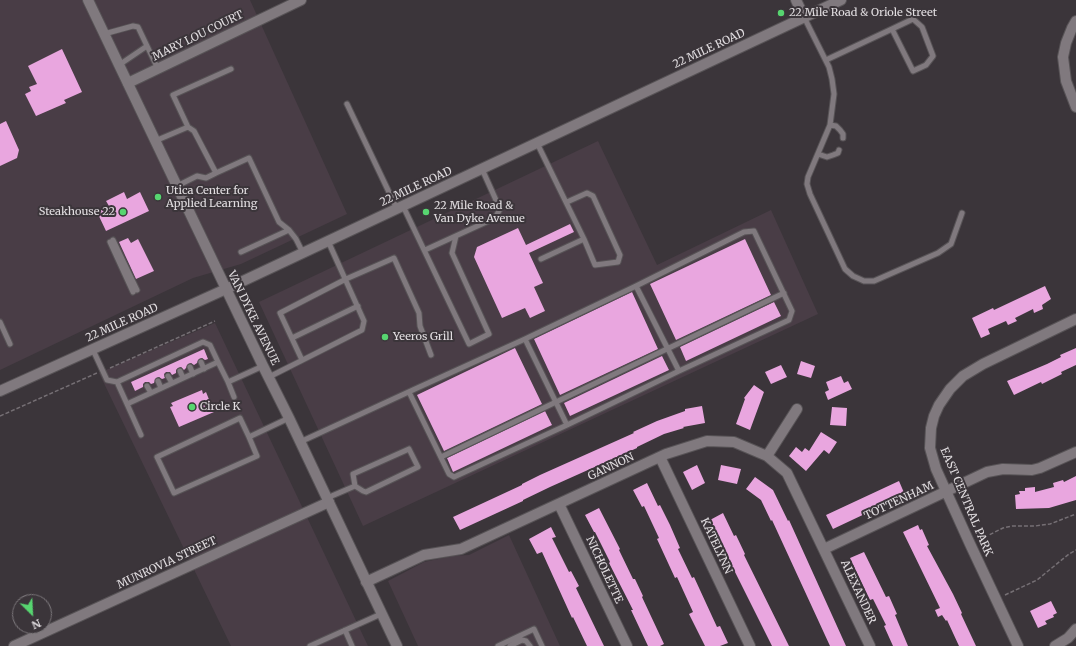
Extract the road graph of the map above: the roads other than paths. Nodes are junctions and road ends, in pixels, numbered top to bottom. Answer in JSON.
{"nodes":[{"id":1,"x":88,"y":0,"type":"edge"},
{"id":2,"x":301,"y":0,"type":"edge"},
{"id":3,"x":796,"y":0,"type":"edge"},
{"id":4,"x":841,"y":0,"type":"edge"},
{"id":5,"x":804,"y":17,"type":"junction"},
{"id":6,"x":1076,"y":21,"type":"edge"},
{"id":7,"x":892,"y":29,"type":"junction"},
{"id":8,"x":104,"y":34,"type":"junction"},
{"id":9,"x":147,"y":46,"type":"junction"},
{"id":10,"x":826,"y":60,"type":"junction"},
{"id":11,"x":119,"y":65,"type":"junction"},
{"id":12,"x":158,"y":69,"type":"junction"},
{"id":13,"x":231,"y":69,"type":"dead end"},
{"id":14,"x":128,"y":83,"type":"junction"},
{"id":15,"x":346,"y":104,"type":"dead end"},
{"id":16,"x":1076,"y":107,"type":"edge"},
{"id":17,"x":830,"y":125,"type":"junction"},
{"id":18,"x":188,"y":127,"type":"junction"},
{"id":19,"x":843,"y":138,"type":"dead end"},
{"id":20,"x":155,"y":141,"type":"junction"},
{"id":21,"x":537,"y":143,"type":"junction"},
{"id":22,"x":839,"y":150,"type":"dead end"},
{"id":23,"x":818,"y":154,"type":"junction"},
{"id":24,"x":482,"y":169,"type":"junction"},
{"id":25,"x":216,"y":173,"type":"junction"},
{"id":26,"x":177,"y":186,"type":"junction"},
{"id":27,"x":567,"y":202,"type":"junction"},
{"id":28,"x":400,"y":208,"type":"junction"},
{"id":29,"x":962,"y":213,"type":"dead end"},
{"id":30,"x":289,"y":230,"type":"junction"},
{"id":31,"x":456,"y":236,"type":"junction"},
{"id":32,"x":584,"y":239,"type":"junction"},
{"id":33,"x":112,"y":241,"type":"dead end"},
{"id":34,"x":328,"y":241,"type":"junction"},
{"id":35,"x":425,"y":250,"type":"junction"},
{"id":36,"x":241,"y":252,"type":"dead end"},
{"id":37,"x":303,"y":253,"type":"junction"},
{"id":38,"x":541,"y":259,"type":"dead end"},
{"id":39,"x":346,"y":279,"type":"junction"},
{"id":40,"x":636,"y":286,"type":"junction"},
{"id":41,"x":226,"y":289,"type":"junction"},
{"id":42,"x":135,"y":291,"type":"dead end"},
{"id":43,"x":784,"y":293,"type":"junction"},
{"id":44,"x":358,"y":306,"type":"junction"},
{"id":45,"x":1076,"y":320,"type":"edge"},
{"id":46,"x":0,"y":322,"type":"edge"},
{"id":47,"x":292,"y":338,"type":"junction"},
{"id":48,"x":525,"y":339,"type":"junction"},
{"id":49,"x":10,"y":344,"type":"dead end"},
{"id":50,"x":194,"y":346,"type":"junction"},
{"id":51,"x":668,"y":349,"type":"junction"},
{"id":52,"x":93,"y":350,"type":"junction"},
{"id":53,"x":183,"y":351,"type":"junction"},
{"id":54,"x":197,"y":352,"type":"dead end"},
{"id":55,"x":431,"y":355,"type":"dead end"},
{"id":56,"x":172,"y":356,"type":"junction"},
{"id":57,"x":186,"y":357,"type":"dead end"},
{"id":58,"x":302,"y":360,"type":"junction"},
{"id":59,"x":161,"y":361,"type":"junction"},
{"id":60,"x":175,"y":362,"type":"dead end"},
{"id":61,"x":201,"y":362,"type":"dead end"},
{"id":62,"x":218,"y":362,"type":"junction"},
{"id":63,"x":151,"y":366,"type":"junction"},
{"id":64,"x":263,"y":366,"type":"junction"},
{"id":65,"x":164,"y":367,"type":"dead end"},
{"id":66,"x":190,"y":367,"type":"dead end"},
{"id":67,"x":204,"y":369,"type":"junction"},
{"id":68,"x":141,"y":371,"type":"junction"},
{"id":69,"x":679,"y":371,"type":"junction"},
{"id":70,"x":153,"y":372,"type":"dead end"},
{"id":71,"x":180,"y":372,"type":"dead end"},
{"id":72,"x":194,"y":374,"type":"junction"},
{"id":73,"x":143,"y":376,"type":"dead end"},
{"id":74,"x":168,"y":376,"type":"dead end"},
{"id":75,"x":269,"y":377,"type":"junction"},
{"id":76,"x":183,"y":378,"type":"junction"},
{"id":77,"x":158,"y":381,"type":"dead end"},
{"id":78,"x":116,"y":382,"type":"junction"},
{"id":79,"x":228,"y":382,"type":"junction"},
{"id":80,"x":172,"y":383,"type":"junction"},
{"id":81,"x":147,"y":386,"type":"dead end"},
{"id":82,"x":161,"y":388,"type":"junction"},
{"id":83,"x":0,"y":391,"type":"edge"},
{"id":84,"x":409,"y":392,"type":"junction"},
{"id":85,"x":151,"y":393,"type":"junction"},
{"id":86,"x":234,"y":397,"type":"dead end"},
{"id":87,"x":556,"y":402,"type":"junction"},
{"id":88,"x":127,"y":404,"type":"junction"},
{"id":89,"x":797,"y":409,"type":"dead end"},
{"id":90,"x":289,"y":418,"type":"junction"},
{"id":91,"x":567,"y":425,"type":"junction"},
{"id":92,"x":141,"y":435,"type":"dead end"},
{"id":93,"x":249,"y":437,"type":"junction"},
{"id":94,"x":300,"y":442,"type":"junction"},
{"id":95,"x":1076,"y":452,"type":"edge"},
{"id":96,"x":767,"y":456,"type":"junction"},
{"id":97,"x":441,"y":457,"type":"junction"},
{"id":98,"x":660,"y":457,"type":"junction"},
{"id":99,"x":355,"y":486,"type":"junction"},
{"id":100,"x":946,"y":492,"type":"junction"},
{"id":101,"x":328,"y":500,"type":"junction"},
{"id":102,"x":560,"y":504,"type":"junction"},
{"id":103,"x":824,"y":548,"type":"junction"},
{"id":104,"x":366,"y":582,"type":"junction"},
{"id":105,"x":381,"y":614,"type":"junction"},
{"id":106,"x":1076,"y":629,"type":"edge"},
{"id":107,"x":345,"y":630,"type":"junction"},
{"id":108,"x":322,"y":644,"type":"edge"},
{"id":109,"x":14,"y":646,"type":"edge"},
{"id":110,"x":310,"y":646,"type":"edge"},
{"id":111,"x":352,"y":646,"type":"edge"},
{"id":112,"x":396,"y":646,"type":"edge"},
{"id":113,"x":498,"y":646,"type":"edge"},
{"id":114,"x":510,"y":646,"type":"edge"},
{"id":115,"x":530,"y":646,"type":"edge"},
{"id":116,"x":542,"y":646,"type":"edge"},
{"id":117,"x":627,"y":646,"type":"edge"},
{"id":118,"x":750,"y":646,"type":"edge"},
{"id":119,"x":870,"y":646,"type":"edge"},
{"id":120,"x":1018,"y":646,"type":"edge"},
{"id":121,"x":1055,"y":646,"type":"edge"}],
"edges":[{"from":1,"to":8,"type":"street","name":"VAN DYKE AVENUE"},
{"from":2,"to":12,"type":"street","name":"MARY LOU COURT"},
{"from":3,"to":5,"type":"street"},
{"from":4,"to":5,"type":"street","name":"22 MILE ROAD"},
{"from":5,"to":10,"type":"lane"},
{"from":5,"to":21,"type":"street","name":"22 MILE ROAD"},
{"from":6,"to":16,"type":"street"},
{"from":7,"to":7,"type":"lane"},
{"from":7,"to":10,"type":"lane"},
{"from":8,"to":9,"type":"lane"},
{"from":8,"to":11,"type":"street","name":"VAN DYKE AVENUE"},
{"from":9,"to":11,"type":"lane"},
{"from":9,"to":12,"type":"lane"},
{"from":10,"to":17,"type":"lane"},
{"from":11,"to":14,"type":"street","name":"VAN DYKE AVENUE"},
{"from":12,"to":14,"type":"street","name":"MARY LOU COURT"},
{"from":13,"to":18,"type":"lane"},
{"from":14,"to":20,"type":"street","name":"VAN DYKE AVENUE"},
{"from":15,"to":28,"type":"lane"},
{"from":17,"to":19,"type":"lane"},
{"from":17,"to":23,"type":"lane"},
{"from":18,"to":20,"type":"lane"},
{"from":18,"to":25,"type":"lane"},
{"from":20,"to":26,"type":"street","name":"VAN DYKE AVENUE"},
{"from":21,"to":24,"type":"street","name":"22 MILE ROAD"},
{"from":21,"to":27,"type":"lane"},
{"from":22,"to":23,"type":"lane"},
{"from":23,"to":29,"type":"lane"},
{"from":24,"to":28,"type":"street","name":"22 MILE ROAD"},
{"from":24,"to":31,"type":"lane"},
{"from":25,"to":26,"type":"lane"},
{"from":25,"to":30,"type":"lane"},
{"from":26,"to":41,"type":"street","name":"VAN DYKE AVENUE"},
{"from":27,"to":32,"type":"lane"},
{"from":27,"to":32,"type":"lane"},
{"from":28,"to":34,"type":"street","name":"22 MILE ROAD"},
{"from":28,"to":35,"type":"lane"},
{"from":30,"to":36,"type":"lane"},
{"from":30,"to":37,"type":"lane"},
{"from":31,"to":35,"type":"lane"},
{"from":31,"to":35,"type":"lane"},
{"from":32,"to":38,"type":"lane"},
{"from":33,"to":42,"type":"lane"},
{"from":34,"to":37,"type":"street","name":"22 MILE ROAD"},
{"from":34,"to":39,"type":"lane"},
{"from":37,"to":41,"type":"street","name":"22 MILE ROAD"},
{"from":39,"to":44,"type":"lane"},
{"from":39,"to":47,"type":"lane"},
{"from":39,"to":55,"type":"lane"},
{"from":40,"to":43,"type":"lane"},
{"from":40,"to":48,"type":"lane"},
{"from":40,"to":51,"type":"lane"},
{"from":41,"to":52,"type":"street","name":"22 MILE ROAD"},
{"from":41,"to":64,"type":"street","name":"VAN DYKE AVENUE"},
{"from":43,"to":51,"type":"lane"},
{"from":43,"to":69,"type":"lane"},
{"from":44,"to":47,"type":"lane"},
{"from":44,"to":58,"type":"lane"},
{"from":45,"to":100,"type":"street","name":"EAST CENTRAL PARK"},
{"from":46,"to":49,"type":"lane"},
{"from":47,"to":58,"type":"lane"},
{"from":48,"to":84,"type":"lane"},
{"from":48,"to":87,"type":"lane"},
{"from":50,"to":53,"type":"lane"},
{"from":50,"to":54,"type":"lane"},
{"from":50,"to":62,"type":"lane"},
{"from":51,"to":69,"type":"lane"},
{"from":51,"to":87,"type":"lane"},
{"from":52,"to":78,"type":"lane"},
{"from":52,"to":83,"type":"street","name":"22 MILE ROAD"},
{"from":53,"to":56,"type":"lane"},
{"from":53,"to":57,"type":"lane"},
{"from":56,"to":59,"type":"lane"},
{"from":56,"to":60,"type":"lane"},
{"from":58,"to":75,"type":"lane"},
{"from":59,"to":63,"type":"lane"},
{"from":59,"to":65,"type":"lane"},
{"from":61,"to":67,"type":"lane"},
{"from":62,"to":67,"type":"lane"},
{"from":62,"to":79,"type":"lane"},
{"from":63,"to":68,"type":"lane"},
{"from":63,"to":70,"type":"lane"},
{"from":64,"to":75,"type":"street","name":"VAN DYKE AVENUE"},
{"from":64,"to":79,"type":"lane"},
{"from":66,"to":72,"type":"lane"},
{"from":67,"to":72,"type":"lane"},
{"from":68,"to":73,"type":"lane"},
{"from":68,"to":78,"type":"lane"},
{"from":69,"to":91,"type":"lane"},
{"from":71,"to":76,"type":"lane"},
{"from":72,"to":76,"type":"lane"},
{"from":74,"to":80,"type":"lane"},
{"from":75,"to":90,"type":"street","name":"VAN DYKE AVENUE"},
{"from":76,"to":80,"type":"lane"},
{"from":77,"to":82,"type":"lane"},
{"from":78,"to":88,"type":"lane"},
{"from":79,"to":86,"type":"lane"},
{"from":80,"to":82,"type":"lane"},
{"from":81,"to":85,"type":"lane"},
{"from":82,"to":85,"type":"lane"},
{"from":84,"to":94,"type":"lane"},
{"from":84,"to":97,"type":"lane"},
{"from":85,"to":88,"type":"lane"},
{"from":87,"to":91,"type":"lane"},
{"from":87,"to":97,"type":"lane"},
{"from":88,"to":92,"type":"lane"},
{"from":89,"to":96,"type":"street"},
{"from":90,"to":93,"type":"lane"},
{"from":90,"to":94,"type":"street","name":"VAN DYKE AVENUE"},
{"from":91,"to":97,"type":"lane"},
{"from":93,"to":93,"type":"lane"},
{"from":94,"to":101,"type":"street","name":"VAN DYKE AVENUE"},
{"from":95,"to":100,"type":"street","name":"TOTTENHAM"},
{"from":96,"to":98,"type":"street","name":"GANNON"},
{"from":96,"to":103,"type":"street","name":"GANNON"},
{"from":98,"to":102,"type":"street","name":"GANNON"},
{"from":98,"to":118,"type":"street","name":"KATELYNN"},
{"from":99,"to":99,"type":"lane"},
{"from":99,"to":101,"type":"lane"},
{"from":100,"to":103,"type":"street","name":"TOTTENHAM"},
{"from":100,"to":120,"type":"street","name":"EAST CENTRAL PARK"},
{"from":101,"to":104,"type":"street","name":"VAN DYKE AVENUE"},
{"from":101,"to":109,"type":"street","name":"MUNROVIA STREET"},
{"from":102,"to":104,"type":"street","name":"GANNON"},
{"from":102,"to":117,"type":"street","name":"NICHOLETTE"},
{"from":103,"to":119,"type":"street","name":"ALEXANDER"},
{"from":104,"to":105,"type":"street","name":"VAN DYKE AVENUE"},
{"from":105,"to":107,"type":"lane"},
{"from":105,"to":112,"type":"street","name":"VAN DYKE AVENUE"},
{"from":106,"to":121,"type":"street"},
{"from":107,"to":108,"type":"lane"},
{"from":107,"to":111,"type":"lane"},
{"from":108,"to":110,"type":"lane"},
{"from":113,"to":116,"type":"lane"},
{"from":114,"to":115,"type":"lane"}]}
